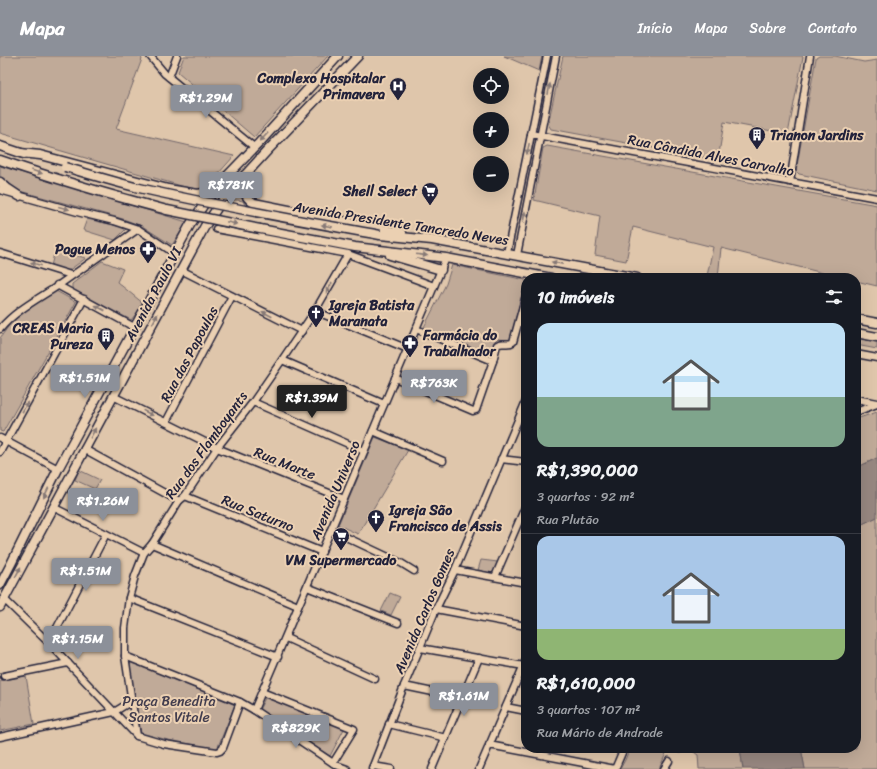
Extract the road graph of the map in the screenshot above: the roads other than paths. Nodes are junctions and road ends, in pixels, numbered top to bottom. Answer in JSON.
{"nodes":[{"id":1,"x":150,"y":56,"type":"edge"},
{"id":2,"x":177,"y":56,"type":"edge"},
{"id":3,"x":339,"y":56,"type":"edge"},
{"id":4,"x":358,"y":56,"type":"edge"},
{"id":5,"x":547,"y":56,"type":"edge"},
{"id":6,"x":556,"y":56,"type":"edge"},
{"id":7,"x":810,"y":56,"type":"edge"},
{"id":8,"x":350,"y":65,"type":"junction"},
{"id":9,"x":169,"y":77,"type":"junction"},
{"id":10,"x":280,"y":119,"type":"junction"},
{"id":11,"x":290,"y":128,"type":"junction"},
{"id":12,"x":531,"y":134,"type":"junction"},
{"id":13,"x":540,"y":135,"type":"junction"},
{"id":14,"x":0,"y":146,"type":"edge"},
{"id":15,"x":254,"y":147,"type":"junction"},
{"id":16,"x":20,"y":153,"type":"junction"},
{"id":17,"x":0,"y":160,"type":"edge"},
{"id":18,"x":244,"y":175,"type":"junction"},
{"id":19,"x":226,"y":177,"type":"junction"},
{"id":20,"x":0,"y":182,"type":"edge"},
{"id":21,"x":790,"y":182,"type":"junction"},
{"id":22,"x":0,"y":190,"type":"edge"},
{"id":23,"x":19,"y":196,"type":"junction"},
{"id":24,"x":877,"y":198,"type":"edge"},
{"id":25,"x":138,"y":229,"type":"junction"},
{"id":26,"x":216,"y":229,"type":"dead end"},
{"id":27,"x":432,"y":240,"type":"junction"},
{"id":28,"x":372,"y":250,"type":"junction"},
{"id":29,"x":0,"y":253,"type":"edge"},
{"id":30,"x":174,"y":253,"type":"junction"},
{"id":31,"x":507,"y":253,"type":"junction"},
{"id":32,"x":348,"y":254,"type":"junction"},
{"id":33,"x":517,"y":255,"type":"junction"},
{"id":34,"x":446,"y":258,"type":"junction"},
{"id":35,"x":181,"y":270,"type":"junction"},
{"id":36,"x":441,"y":270,"type":"junction"},
{"id":37,"x":610,"y":273,"type":"edge"},
{"id":38,"x":521,"y":274,"type":"edge"},
{"id":39,"x":71,"y":275,"type":"junction"},
{"id":40,"x":57,"y":285,"type":"junction"},
{"id":41,"x":434,"y":286,"type":"junction"},
{"id":42,"x":232,"y":296,"type":"junction"},
{"id":43,"x":84,"y":299,"type":"junction"},
{"id":44,"x":315,"y":311,"type":"junction"},
{"id":45,"x":521,"y":313,"type":"edge"},
{"id":46,"x":861,"y":320,"type":"edge"},
{"id":47,"x":877,"y":323,"type":"edge"},
{"id":48,"x":134,"y":327,"type":"junction"},
{"id":49,"x":0,"y":329,"type":"edge"},
{"id":50,"x":416,"y":329,"type":"junction"},
{"id":51,"x":302,"y":331,"type":"junction"},
{"id":52,"x":861,"y":335,"type":"edge"},
{"id":53,"x":877,"y":337,"type":"edge"},
{"id":54,"x":408,"y":349,"type":"junction"},
{"id":55,"x":861,"y":355,"type":"edge"},
{"id":56,"x":877,"y":358,"type":"edge"},
{"id":57,"x":282,"y":360,"type":"junction"},
{"id":58,"x":493,"y":361,"type":"junction"},
{"id":59,"x":396,"y":378,"type":"junction"},
{"id":60,"x":113,"y":396,"type":"junction"},
{"id":61,"x":861,"y":400,"type":"edge"},
{"id":62,"x":253,"y":402,"type":"junction"},
{"id":63,"x":877,"y":403,"type":"edge"},
{"id":64,"x":384,"y":404,"type":"junction"},
{"id":65,"x":861,"y":410,"type":"edge"},
{"id":66,"x":521,"y":413,"type":"edge"},
{"id":67,"x":518,"y":420,"type":"junction"},
{"id":68,"x":521,"y":420,"type":"edge"},
{"id":69,"x":166,"y":422,"type":"junction"},
{"id":70,"x":373,"y":431,"type":"junction"},
{"id":71,"x":3,"y":440,"type":"edge"},
{"id":72,"x":217,"y":448,"type":"junction"},
{"id":73,"x":84,"y":449,"type":"junction"},
{"id":74,"x":0,"y":452,"type":"edge"},
{"id":75,"x":364,"y":452,"type":"junction"},
{"id":76,"x":501,"y":459,"type":"junction"},
{"id":77,"x":443,"y":461,"type":"dead end"},
{"id":78,"x":521,"y":461,"type":"edge"},
{"id":79,"x":58,"y":469,"type":"junction"},
{"id":80,"x":185,"y":496,"type":"junction"},
{"id":81,"x":344,"y":499,"type":"junction"},
{"id":82,"x":180,"y":501,"type":"junction"},
{"id":83,"x":53,"y":507,"type":"junction"},
{"id":84,"x":521,"y":517,"type":"edge"},
{"id":85,"x":331,"y":530,"type":"junction"},
{"id":86,"x":106,"y":534,"type":"junction"},
{"id":87,"x":152,"y":544,"type":"junction"},
{"id":88,"x":322,"y":552,"type":"junction"},
{"id":89,"x":144,"y":553,"type":"junction"},
{"id":90,"x":455,"y":570,"type":"junction"},
{"id":91,"x":414,"y":571,"type":"dead end"},
{"id":92,"x":495,"y":577,"type":"junction"},
{"id":93,"x":521,"y":582,"type":"edge"},
{"id":94,"x":0,"y":584,"type":"edge"},
{"id":95,"x":307,"y":587,"type":"junction"},
{"id":96,"x":4,"y":598,"type":"junction"},
{"id":97,"x":129,"y":598,"type":"junction"},
{"id":98,"x":0,"y":606,"type":"edge"},
{"id":99,"x":298,"y":606,"type":"junction"},
{"id":100,"x":436,"y":609,"type":"junction"},
{"id":101,"x":398,"y":624,"type":"dead end"},
{"id":102,"x":521,"y":625,"type":"edge"},
{"id":103,"x":286,"y":638,"type":"junction"},
{"id":104,"x":49,"y":643,"type":"junction"},
{"id":105,"x":420,"y":648,"type":"junction"},
{"id":106,"x":125,"y":656,"type":"junction"},
{"id":107,"x":278,"y":657,"type":"junction"},
{"id":108,"x":479,"y":658,"type":"junction"},
{"id":109,"x":68,"y":663,"type":"junction"},
{"id":110,"x":521,"y":663,"type":"edge"},
{"id":111,"x":521,"y":672,"type":"edge"},
{"id":112,"x":4,"y":676,"type":"dead end"},
{"id":113,"x":375,"y":679,"type":"dead end"},
{"id":114,"x":404,"y":686,"type":"junction"},
{"id":115,"x":262,"y":692,"type":"junction"},
{"id":116,"x":462,"y":698,"type":"junction"},
{"id":117,"x":132,"y":702,"type":"junction"},
{"id":118,"x":240,"y":702,"type":"junction"},
{"id":119,"x":506,"y":707,"type":"junction"},
{"id":120,"x":254,"y":710,"type":"junction"},
{"id":121,"x":521,"y":710,"type":"edge"},
{"id":122,"x":114,"y":712,"type":"junction"},
{"id":123,"x":389,"y":724,"type":"junction"},
{"id":124,"x":137,"y":736,"type":"junction"},
{"id":125,"x":0,"y":737,"type":"edge"},
{"id":126,"x":446,"y":738,"type":"junction"},
{"id":127,"x":490,"y":745,"type":"junction"},
{"id":128,"x":521,"y":751,"type":"edge"},
{"id":129,"x":532,"y":753,"type":"edge"},
{"id":130,"x":622,"y":753,"type":"edge"},
{"id":131,"x":669,"y":761,"type":"dead end"},
{"id":132,"x":333,"y":763,"type":"junction"},
{"id":133,"x":372,"y":767,"type":"edge"},
{"id":134,"x":347,"y":769,"type":"edge"},
{"id":135,"x":391,"y":769,"type":"edge"},
{"id":136,"x":432,"y":769,"type":"edge"},
{"id":137,"x":479,"y":769,"type":"edge"},
{"id":138,"x":615,"y":769,"type":"edge"},
{"id":139,"x":664,"y":769,"type":"edge"}],
"edges":[{"from":1,"to":9,"type":"street"},
{"from":2,"to":9,"type":"street"},
{"from":3,"to":8,"type":"main road"},
{"from":3,"to":10,"type":"main road"},
{"from":4,"to":8,"type":"main road","name":"Avenida Paulo VI"},
{"from":5,"to":12,"type":"street"},
{"from":13,"to":6,"type":"street","one_way":true},
{"from":7,"to":21,"type":"street"},
{"from":8,"to":11,"type":"main road","name":"Avenida Paulo VI"},
{"from":9,"to":15,"type":"street"},
{"from":10,"to":11,"type":"main road"},
{"from":10,"to":15,"type":"main road","one_way":true},
{"from":11,"to":18,"type":"main road","name":"Avenida Paulo VI"},
{"from":12,"to":13,"type":"street","name":"Rua Cândida Alves Carvalho"},
{"from":12,"to":31,"type":"street","one_way":true},
{"from":13,"to":21,"type":"street","name":"Rua Cândida Alves Carvalho"},
{"from":33,"to":13,"type":"street","one_way":true},
{"from":14,"to":16,"type":"main road","name":"Avenida Presidente Tancredo Neves"},
{"from":15,"to":19,"type":"main road"},
{"from":16,"to":19,"type":"main road"},
{"from":27,"to":16,"type":"main road","name":"Avenida Presidente Tancredo Neves","one_way":true,"bridge":true},
{"from":17,"to":28,"type":"main road","name":"Avenida Presidente Tancredo Neves","one_way":true,"bridge":true},
{"from":18,"to":27,"type":"main road"},
{"from":18,"to":35,"type":"main road","name":"Avenida Paulo VI"},
{"from":19,"to":30,"type":"main road","name":"Avenida Paulo VI"},
{"from":20,"to":23,"type":"main road"},
{"from":21,"to":24,"type":"street","name":"Rua Cândida Alves Carvalho"},
{"from":22,"to":23,"type":"street"},
{"from":23,"to":25,"type":"street","one_way":true},
{"from":25,"to":30,"type":"street"},
{"from":25,"to":39,"type":"street"},
{"from":26,"to":32,"type":"street"},
{"from":27,"to":31,"type":"main road","name":"Avenida Presidente Tancredo Neves"},
{"from":28,"to":34,"type":"main road","name":"Avenida Presidente Tancredo Neves","one_way":true},
{"from":28,"to":36,"type":"main road"},
{"from":39,"to":29,"type":"street","one_way":true},
{"from":30,"to":48,"type":"main road","name":"Avenida Paulo VI"},
{"from":31,"to":33,"type":"main road","name":"Avenida Presidente Tancredo Neves"},
{"from":32,"to":41,"type":"street"},
{"from":32,"to":44,"type":"street","name":"Rua dos Flamboyants","one_way":true},
{"from":37,"to":33,"type":"main road","name":"Avenida Presidente Tancredo Neves","one_way":true},
{"from":34,"to":36,"type":"street","name":"Avenida Universo"},
{"from":34,"to":38,"type":"main road","name":"Avenida Presidente Tancredo Neves"},
{"from":35,"to":42,"type":"street"},
{"from":60,"to":35,"type":"main road","name":"Avenida Paulo VI","one_way":true},
{"from":36,"to":41,"type":"street","name":"Avenida Universo"},
{"from":39,"to":40,"type":"street"},
{"from":40,"to":43,"type":"street"},
{"from":40,"to":49,"type":"street"},
{"from":41,"to":50,"type":"street","name":"Avenida Universo"},
{"from":51,"to":42,"type":"street","one_way":true},
{"from":42,"to":69,"type":"street","name":"Rua das Papoulas"},
{"from":48,"to":43,"type":"street","one_way":true},
{"from":71,"to":43,"type":"street","one_way":true},
{"from":44,"to":51,"type":"street","name":"Rua dos Flamboyants"},
{"from":44,"to":54,"type":"street"},
{"from":45,"to":58,"type":"street"},
{"from":46,"to":47,"type":"main road"},
{"from":48,"to":79,"type":"main road","name":"Avenida Paulo VI"},
{"from":50,"to":54,"type":"street","name":"Avenida Universo"},
{"from":50,"to":58,"type":"street"},
{"from":51,"to":57,"type":"street","name":"Rua dos Flamboyants"},
{"from":52,"to":53,"type":"main road"},
{"from":54,"to":59,"type":"street","name":"Avenida Universo"},
{"from":55,"to":56,"type":"street"},
{"from":57,"to":62,"type":"street","name":"Rua dos Flamboyants"},
{"from":57,"to":64,"type":"street"},
{"from":58,"to":59,"type":"street"},
{"from":59,"to":64,"type":"street","name":"Avenida Universo"},
{"from":60,"to":69,"type":"street","name":"Rua Marte","one_way":true},
{"from":73,"to":60,"type":"main road","name":"Avenida Paulo VI","one_way":true},
{"from":61,"to":63,"type":"street"},
{"from":62,"to":72,"type":"street","name":"Rua dos Flamboyants"},
{"from":62,"to":75,"type":"street"},
{"from":63,"to":65,"type":"street"},
{"from":64,"to":70,"type":"street","name":"Avenida Universo"},
{"from":66,"to":67,"type":"street","name":"Avenida Carlos Gomes"},
{"from":67,"to":68,"type":"street"},
{"from":67,"to":76,"type":"street","name":"Avenida Carlos Gomes"},
{"from":69,"to":72,"type":"street","name":"Rua Marte"},
{"from":70,"to":75,"type":"street","name":"Avenida Universo"},
{"from":70,"to":77,"type":"street"},
{"from":71,"to":74,"type":"street"},
{"from":71,"to":79,"type":"street"},
{"from":72,"to":80,"type":"street","name":"Rua dos Flamboyants"},
{"from":72,"to":81,"type":"street","name":"Rua Marte"},
{"from":73,"to":82,"type":"street"},
{"from":73,"to":83,"type":"main road","name":"Avenida Paulo VI"},
{"from":75,"to":81,"type":"street","name":"Avenida Universo"},
{"from":76,"to":78,"type":"street"},
{"from":76,"to":90,"type":"street","name":"Avenida Carlos Gomes"},
{"from":79,"to":94,"type":"main road","name":"Avenida Paulo VI","one_way":true},
{"from":80,"to":82,"type":"street","name":"Rua dos Flamboyants"},
{"from":80,"to":88,"type":"street","name":"Rua Saturno"},
{"from":81,"to":85,"type":"street","name":"Avenida Universo"},
{"from":82,"to":87,"type":"street","name":"Rua dos Flamboyants"},
{"from":83,"to":86,"type":"street"},
{"from":96,"to":83,"type":"main road","name":"Avenida Paulo VI","one_way":true},
{"from":84,"to":92,"type":"street"},
{"from":85,"to":88,"type":"street","name":"Avenida Universo"},
{"from":85,"to":91,"type":"street"},
{"from":86,"to":89,"type":"street"},
{"from":86,"to":104,"type":"street"},
{"from":87,"to":89,"type":"street","name":"Rua dos Flamboyants"},
{"from":87,"to":99,"type":"street"},
{"from":88,"to":95,"type":"street","name":"Avenida Universo"},
{"from":89,"to":97,"type":"street","name":"Rua dos Flamboyants"},
{"from":90,"to":92,"type":"street"},
{"from":90,"to":100,"type":"street","name":"Avenida Carlos Gomes"},
{"from":92,"to":93,"type":"street"},
{"from":95,"to":99,"type":"street","name":"Avenida Universo"},
{"from":95,"to":101,"type":"street"},
{"from":96,"to":98,"type":"main road","name":"Avenida Paulo VI"},
{"from":96,"to":104,"type":"street"},
{"from":97,"to":106,"type":"street","name":"Rua dos Flamboyants"},
{"from":97,"to":107,"type":"street"},
{"from":99,"to":103,"type":"street","name":"Avenida Universo"},
{"from":100,"to":102,"type":"street"},
{"from":100,"to":105,"type":"street","name":"Avenida Carlos Gomes"},
{"from":103,"to":107,"type":"street","name":"Avenida Universo"},
{"from":103,"to":113,"type":"street"},
{"from":104,"to":109,"type":"street"},
{"from":105,"to":108,"type":"street"},
{"from":105,"to":114,"type":"street","name":"Avenida Carlos Gomes"},
{"from":106,"to":117,"type":"street","name":"Rua dos Flamboyants"},
{"from":106,"to":118,"type":"street"},
{"from":107,"to":115,"type":"street","name":"Avenida Universo"},
{"from":108,"to":110,"type":"street"},
{"from":108,"to":116,"type":"street"},
{"from":109,"to":112,"type":"street"},
{"from":109,"to":122,"type":"street"},
{"from":111,"to":119,"type":"street"},
{"from":114,"to":116,"type":"street"},
{"from":114,"to":123,"type":"street","name":"Avenida Carlos Gomes"},
{"from":115,"to":120,"type":"street","name":"Avenida Universo"},
{"from":115,"to":132,"type":"street"},
{"from":116,"to":126,"type":"street"},
{"from":117,"to":122,"type":"street"},
{"from":117,"to":124,"type":"street","name":"Rua dos Flamboyants"},
{"from":118,"to":120,"type":"street"},
{"from":118,"to":124,"type":"street"},
{"from":119,"to":121,"type":"street"},
{"from":119,"to":127,"type":"street"},
{"from":120,"to":132,"type":"street"},
{"from":122,"to":124,"type":"street"},
{"from":122,"to":125,"type":"street"},
{"from":123,"to":126,"type":"street"},
{"from":123,"to":133,"type":"street","name":"Avenida Carlos Gomes"},
{"from":126,"to":136,"type":"street"},
{"from":127,"to":128,"type":"street"},
{"from":127,"to":137,"type":"street"},
{"from":129,"to":138,"type":"street"},
{"from":130,"to":138,"type":"street"},
{"from":131,"to":139,"type":"street"},
{"from":132,"to":134,"type":"street"},
{"from":133,"to":135,"type":"street"}]}
